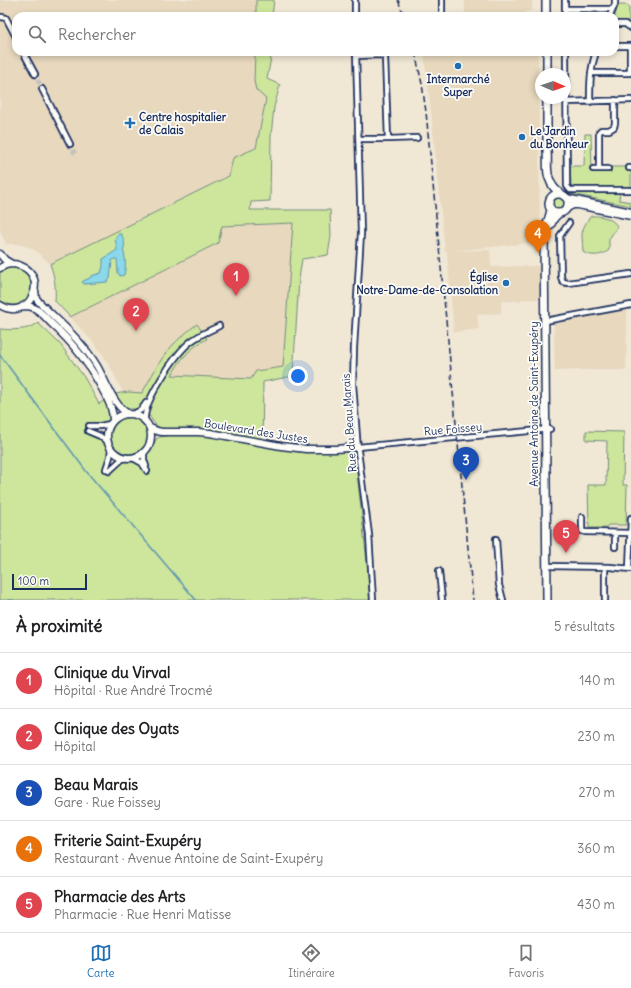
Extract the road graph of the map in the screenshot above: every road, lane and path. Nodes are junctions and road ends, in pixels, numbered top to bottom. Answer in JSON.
{"nodes":[{"id":1,"x":355,"y":0,"type":"edge"},
{"id":2,"x":435,"y":0,"type":"edge"},
{"id":3,"x":440,"y":0,"type":"edge"},
{"id":4,"x":542,"y":0,"type":"edge"},
{"id":5,"x":546,"y":0,"type":"edge"},
{"id":6,"x":565,"y":0,"type":"edge"},
{"id":7,"x":615,"y":0,"type":"edge"},
{"id":8,"x":565,"y":9,"type":"joint"},
{"id":9,"x":613,"y":9,"type":"junction"},
{"id":10,"x":355,"y":12,"type":"edge"},
{"id":11,"x":442,"y":12,"type":"edge"},
{"id":12,"x":542,"y":12,"type":"edge"},
{"id":13,"x":546,"y":12,"type":"edge"},
{"id":14,"x":612,"y":12,"type":"edge"},
{"id":15,"x":0,"y":17,"type":"edge"},
{"id":16,"x":619,"y":24,"type":"edge"},
{"id":17,"x":631,"y":28,"type":"edge"},
{"id":18,"x":12,"y":29,"type":"edge"},
{"id":19,"x":619,"y":46,"type":"edge"},
{"id":20,"x":631,"y":46,"type":"edge"},
{"id":21,"x":25,"y":56,"type":"edge"},
{"id":22,"x":356,"y":56,"type":"edge"},
{"id":23,"x":383,"y":56,"type":"edge"},
{"id":24,"x":543,"y":56,"type":"edge"},
{"id":25,"x":547,"y":56,"type":"edge"},
{"id":26,"x":566,"y":56,"type":"edge"},
{"id":27,"x":595,"y":56,"type":"edge"},
{"id":28,"x":543,"y":68,"type":"edge"},
{"id":29,"x":547,"y":68,"type":"edge"},
{"id":30,"x":566,"y":68,"type":"edge"},
{"id":31,"x":591,"y":73,"type":"junction"},
{"id":32,"x":35,"y":74,"type":"tunnel mouth"},
{"id":33,"x":42,"y":89,"type":"tunnel mouth"},
{"id":34,"x":615,"y":100,"type":"junction"},
{"id":35,"x":631,"y":100,"type":"edge"},
{"id":36,"x":571,"y":102,"type":"edge"},
{"id":37,"x":590,"y":102,"type":"junction"},
{"id":38,"x":543,"y":104,"type":"edge"},
{"id":39,"x":547,"y":104,"type":"edge"},
{"id":40,"x":566,"y":104,"type":"edge"},
{"id":41,"x":388,"y":138,"type":"junction"},
{"id":42,"x":417,"y":138,"type":"dead end"},
{"id":43,"x":359,"y":139,"type":"junction"},
{"id":44,"x":70,"y":144,"type":"tunnel mouth"},
{"id":45,"x":593,"y":169,"type":"dead end"},
{"id":46,"x":599,"y":169,"type":"junction"},
{"id":47,"x":608,"y":169,"type":"dead end"},
{"id":48,"x":631,"y":190,"type":"edge"},
{"id":49,"x":563,"y":196,"type":"junction"},
{"id":50,"x":551,"y":197,"type":"junction"},
{"id":51,"x":567,"y":208,"type":"junction"},
{"id":52,"x":551,"y":209,"type":"junction"},
{"id":53,"x":631,"y":212,"type":"edge"},
{"id":54,"x":559,"y":213,"type":"junction"},
{"id":55,"x":631,"y":216,"type":"edge"},
{"id":56,"x":569,"y":224,"type":"dead end"},
{"id":57,"x":0,"y":254,"type":"edge"},
{"id":58,"x":12,"y":264,"type":"junction"},
{"id":59,"x":0,"y":268,"type":"edge"},
{"id":60,"x":631,"y":274,"type":"edge"},
{"id":61,"x":35,"y":291,"type":"junction"},
{"id":62,"x":0,"y":305,"type":"edge"},
{"id":63,"x":631,"y":305,"type":"edge"},
{"id":64,"x":23,"y":306,"type":"junction"},
{"id":65,"x":547,"y":321,"type":"junction"},
{"id":66,"x":219,"y":326,"type":"dead end"},
{"id":67,"x":152,"y":395,"type":"junction"},
{"id":68,"x":130,"y":413,"type":"junction"},
{"id":69,"x":145,"y":420,"type":"junction"},
{"id":70,"x":111,"y":422,"type":"junction"},
{"id":71,"x":150,"y":428,"type":"junction"},
{"id":72,"x":548,"y":430,"type":"junction"},
{"id":73,"x":174,"y":432,"type":"junction"},
{"id":74,"x":107,"y":442,"type":"junction"},
{"id":75,"x":150,"y":444,"type":"junction"},
{"id":76,"x":358,"y":447,"type":"junction"},
{"id":77,"x":111,"y":449,"type":"junction"},
{"id":78,"x":144,"y":452,"type":"junction"},
{"id":79,"x":125,"y":458,"type":"junction"},
{"id":80,"x":133,"y":458,"type":"junction"},
{"id":81,"x":582,"y":517,"type":"dead end"},
{"id":82,"x":631,"y":518,"type":"edge"},
{"id":83,"x":615,"y":533,"type":"junction"},
{"id":84,"x":631,"y":533,"type":"edge"},
{"id":85,"x":496,"y":539,"type":"dead end"},
{"id":86,"x":615,"y":547,"type":"dead end"},
{"id":87,"x":549,"y":566,"type":"junction"},
{"id":88,"x":605,"y":567,"type":"junction"},
{"id":89,"x":630,"y":569,"type":"edge"},
{"id":90,"x":440,"y":571,"type":"dead end"},
{"id":91,"x":373,"y":600,"type":"edge"},
{"id":92,"x":442,"y":600,"type":"edge"},
{"id":93,"x":503,"y":600,"type":"edge"},
{"id":94,"x":547,"y":600,"type":"edge"},
{"id":95,"x":551,"y":600,"type":"edge"},
{"id":96,"x":605,"y":600,"type":"edge"}],
"edges":[{"from":1,"to":10,"type":"street"},
{"from":2,"to":3,"type":"street"},
{"from":3,"to":11,"type":"street"},
{"from":4,"to":12,"type":"main road"},
{"from":5,"to":13,"type":"main road"},
{"from":6,"to":8,"type":"street"},
{"from":7,"to":9,"type":"street"},
{"from":8,"to":9,"type":"street"},
{"from":9,"to":14,"type":"street"},
{"from":15,"to":18,"type":"street"},
{"from":16,"to":17,"type":"street"},
{"from":19,"to":20,"type":"street"},
{"from":20,"to":31,"type":"street"},
{"from":21,"to":32,"type":"street"},
{"from":22,"to":43,"type":"street","name":"Rue du Beau Marais"},
{"from":23,"to":41,"type":"street"},
{"from":24,"to":28,"type":"main road"},
{"from":25,"to":29,"type":"main road"},
{"from":26,"to":30,"type":"street"},
{"from":27,"to":31,"type":"street"},
{"from":31,"to":37,"type":"street"},
{"from":33,"to":44,"type":"street"},
{"from":34,"to":35,"type":"street"},
{"from":34,"to":37,"type":"street"},
{"from":34,"to":46,"type":"street"},
{"from":36,"to":37,"type":"street"},
{"from":38,"to":50,"type":"main road"},
{"from":39,"to":49,"type":"main road"},
{"from":40,"to":48,"type":"street"},
{"from":41,"to":42,"type":"street"},
{"from":41,"to":43,"type":"street"},
{"from":43,"to":76,"type":"street","name":"Rue du Beau Marais"},
{"from":45,"to":46,"type":"street"},
{"from":46,"to":47,"type":"street"},
{"from":49,"to":50,"type":"main road"},
{"from":49,"to":51,"type":"main road"},
{"from":49,"to":53,"type":"street"},
{"from":50,"to":52,"type":"main road"},
{"from":51,"to":54,"type":"main road"},
{"from":51,"to":55,"type":"street"},
{"from":52,"to":54,"type":"main road"},
{"from":52,"to":65,"type":"main road","name":"Avenue Antoine de Saint-Exupéry"},
{"from":54,"to":65,"type":"main road","name":"Avenue Antoine de Saint-Exupéry"},
{"from":56,"to":60,"type":"street"},
{"from":57,"to":58,"type":"street"},
{"from":58,"to":59,"type":"street"},
{"from":58,"to":61,"type":"street"},
{"from":61,"to":64,"type":"street"},
{"from":61,"to":68,"type":"street"},
{"from":62,"to":64,"type":"street"},
{"from":63,"to":65,"type":"street"},
{"from":64,"to":70,"type":"street"},
{"from":65,"to":72,"type":"main road","name":"Avenue Antoine de Saint-Exupéry"},
{"from":66,"to":67,"type":"street"},
{"from":67,"to":68,"type":"street"},
{"from":67,"to":69,"type":"street"},
{"from":68,"to":69,"type":"street"},
{"from":68,"to":70,"type":"street"},
{"from":69,"to":71,"type":"street"},
{"from":70,"to":74,"type":"street"},
{"from":70,"to":74,"type":"street"},
{"from":71,"to":73,"type":"street","name":"Boulevard des Justes"},
{"from":71,"to":75,"type":"street"},
{"from":72,"to":76,"type":"street","name":"Rue Foissey"},
{"from":72,"to":87,"type":"main road","name":"Avenue Antoine de Saint-Exupéry"},
{"from":73,"to":75,"type":"street","name":"Boulevard des Justes"},
{"from":73,"to":76,"type":"street","name":"Boulevard des Justes"},
{"from":74,"to":77,"type":"street"},
{"from":75,"to":78,"type":"street"},
{"from":76,"to":91,"type":"street","name":"Rue du Beau Marais"},
{"from":77,"to":79,"type":"street"},
{"from":77,"to":79,"type":"street"},
{"from":78,"to":80,"type":"street"},
{"from":78,"to":80,"type":"street"},
{"from":79,"to":80,"type":"street"},
{"from":81,"to":83,"type":"street"},
{"from":82,"to":84,"type":"street"},
{"from":83,"to":84,"type":"street"},
{"from":83,"to":86,"type":"street"},
{"from":84,"to":89,"type":"street"},
{"from":85,"to":93,"type":"street"},
{"from":87,"to":88,"type":"street"},
{"from":87,"to":94,"type":"main road","name":"Avenue Antoine de Saint-Exupéry"},
{"from":87,"to":95,"type":"main road","name":"Avenue Antoine de Saint-Exupéry"},
{"from":88,"to":89,"type":"street"},
{"from":88,"to":96,"type":"street"},
{"from":90,"to":92,"type":"street"}]}
